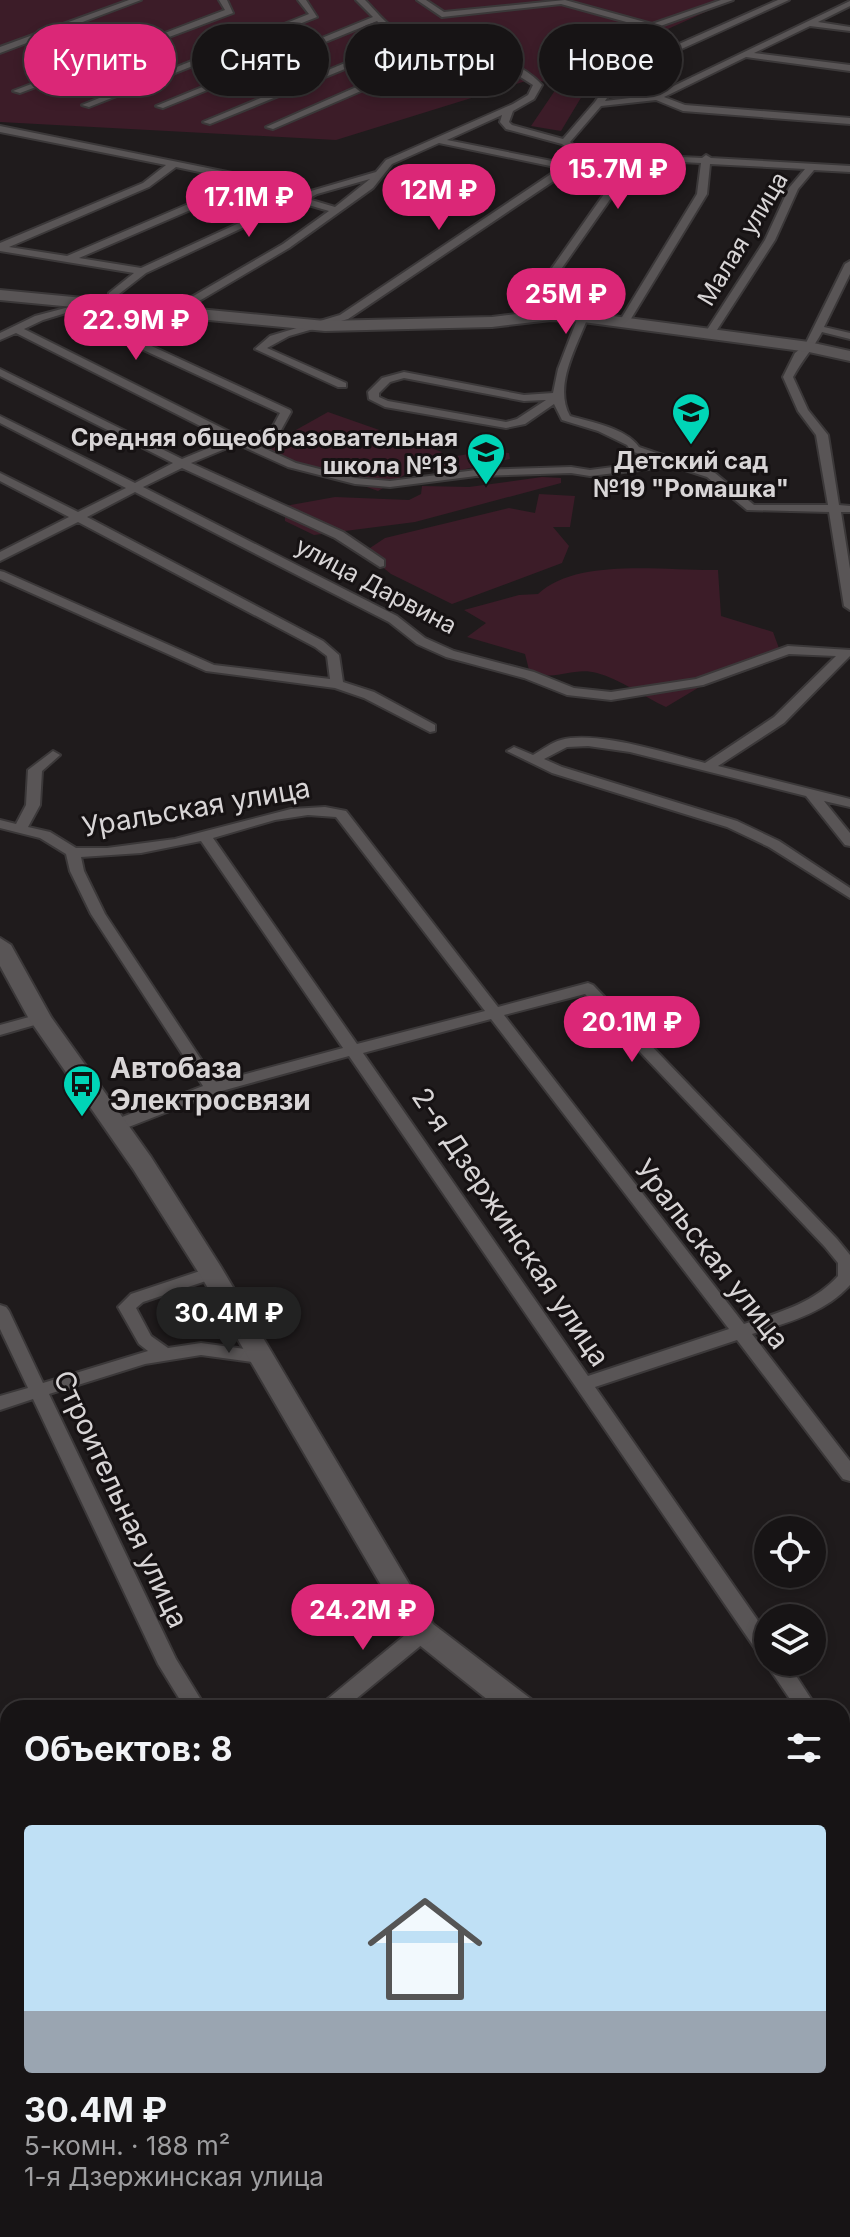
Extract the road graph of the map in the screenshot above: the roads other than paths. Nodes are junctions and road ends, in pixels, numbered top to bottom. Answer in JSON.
{"nodes":[{"id":1,"x":137,"y":0,"type":"edge"},
{"id":2,"x":223,"y":0,"type":"edge"},
{"id":3,"x":302,"y":0,"type":"edge"},
{"id":4,"x":360,"y":0,"type":"edge"},
{"id":5,"x":421,"y":0,"type":"edge"},
{"id":6,"x":729,"y":0,"type":"edge"},
{"id":7,"x":785,"y":0,"type":"edge"},
{"id":8,"x":558,"y":1,"type":"edge"},
{"id":9,"x":850,"y":3,"type":"edge"},
{"id":10,"x":379,"y":18,"type":"junction"},
{"id":11,"x":807,"y":22,"type":"junction"},
{"id":12,"x":385,"y":24,"type":"edge"},
{"id":13,"x":850,"y":29,"type":"edge"},
{"id":14,"x":0,"y":50,"type":"edge"},
{"id":15,"x":743,"y":54,"type":"junction"},
{"id":16,"x":345,"y":66,"type":"edge"},
{"id":17,"x":850,"y":68,"type":"edge"},
{"id":18,"x":523,"y":70,"type":"edge"},
{"id":19,"x":17,"y":91,"type":"dead end"},
{"id":20,"x":345,"y":95,"type":"edge"},
{"id":21,"x":657,"y":97,"type":"junction"},
{"id":22,"x":598,"y":104,"type":"junction"},
{"id":23,"x":621,"y":104,"type":"junction"},
{"id":24,"x":86,"y":105,"type":"dead end"},
{"id":25,"x":160,"y":106,"type":"dead end"},
{"id":26,"x":683,"y":108,"type":"junction"},
{"id":27,"x":509,"y":109,"type":"junction"},
{"id":28,"x":850,"y":121,"type":"edge"},
{"id":29,"x":207,"y":122,"type":"dead end"},
{"id":30,"x":270,"y":127,"type":"dead end"},
{"id":31,"x":0,"y":129,"type":"edge"},
{"id":32,"x":435,"y":140,"type":"junction"},
{"id":33,"x":565,"y":142,"type":"junction"},
{"id":34,"x":642,"y":157,"type":"dead end"},
{"id":35,"x":706,"y":158,"type":"junction"},
{"id":36,"x":173,"y":165,"type":"junction"},
{"id":37,"x":570,"y":166,"type":"junction"},
{"id":38,"x":812,"y":166,"type":"junction"},
{"id":39,"x":850,"y":169,"type":"edge"},
{"id":40,"x":599,"y":171,"type":"junction"},
{"id":41,"x":379,"y":175,"type":"junction"},
{"id":42,"x":252,"y":180,"type":"junction"},
{"id":43,"x":303,"y":198,"type":"junction"},
{"id":44,"x":336,"y":210,"type":"junction"},
{"id":45,"x":0,"y":247,"type":"edge"},
{"id":46,"x":66,"y":260,"type":"junction"},
{"id":47,"x":850,"y":264,"type":"edge"},
{"id":48,"x":142,"y":271,"type":"junction"},
{"id":49,"x":0,"y":295,"type":"edge"},
{"id":50,"x":88,"y":303,"type":"junction"},
{"id":51,"x":111,"y":312,"type":"junction"},
{"id":52,"x":173,"y":312,"type":"junction"},
{"id":53,"x":542,"y":316,"type":"junction"},
{"id":54,"x":583,"y":317,"type":"junction"},
{"id":55,"x":624,"y":322,"type":"junction"},
{"id":56,"x":325,"y":326,"type":"junction"},
{"id":57,"x":817,"y":328,"type":"junction"},
{"id":58,"x":16,"y":329,"type":"junction"},
{"id":59,"x":710,"y":333,"type":"junction"},
{"id":60,"x":850,"y":336,"type":"edge"},
{"id":61,"x":0,"y":337,"type":"edge"},
{"id":62,"x":809,"y":347,"type":"junction"},
{"id":63,"x":850,"y":356,"type":"edge"},
{"id":64,"x":0,"y":372,"type":"edge"},
{"id":65,"x":342,"y":385,"type":"dead end"},
{"id":66,"x":559,"y":396,"type":"junction"},
{"id":67,"x":0,"y":419,"type":"edge"},
{"id":68,"x":240,"y":441,"type":"junction"},
{"id":69,"x":674,"y":462,"type":"junction"},
{"id":70,"x":182,"y":463,"type":"junction"},
{"id":71,"x":0,"y":476,"type":"edge"},
{"id":72,"x":133,"y":489,"type":"junction"},
{"id":73,"x":836,"y":509,"type":"junction"},
{"id":74,"x":850,"y":509,"type":"edge"},
{"id":75,"x":77,"y":516,"type":"junction"},
{"id":76,"x":0,"y":557,"type":"edge"},
{"id":77,"x":380,"y":563,"type":"dead end"},
{"id":78,"x":0,"y":575,"type":"edge"},
{"id":79,"x":850,"y":606,"type":"edge"},
{"id":80,"x":337,"y":684,"type":"junction"},
{"id":81,"x":430,"y":728,"type":"dead end"},
{"id":82,"x":514,"y":751,"type":"dead end"},
{"id":83,"x":53,"y":755,"type":"dead end"},
{"id":84,"x":535,"y":759,"type":"junction"},
{"id":85,"x":707,"y":767,"type":"junction"},
{"id":86,"x":810,"y":793,"type":"junction"},
{"id":87,"x":850,"y":803,"type":"edge"},
{"id":88,"x":0,"y":824,"type":"edge"},
{"id":89,"x":21,"y":827,"type":"junction"},
{"id":90,"x":205,"y":836,"type":"junction"},
{"id":91,"x":850,"y":842,"type":"edge"},
{"id":92,"x":73,"y":852,"type":"junction"},
{"id":93,"x":850,"y":894,"type":"edge"},
{"id":94,"x":0,"y":945,"type":"edge"},
{"id":95,"x":493,"y":1012,"type":"junction"},
{"id":96,"x":40,"y":1019,"type":"junction"},
{"id":97,"x":0,"y":1030,"type":"edge"},
{"id":98,"x":354,"y":1049,"type":"junction"},
{"id":99,"x":212,"y":1088,"type":"junction"},
{"id":100,"x":115,"y":1126,"type":"junction"},
{"id":101,"x":848,"y":1261,"type":"edge"},
{"id":102,"x":212,"y":1273,"type":"junction"},
{"id":103,"x":0,"y":1311,"type":"edge"},
{"id":104,"x":737,"y":1330,"type":"junction"},
{"id":105,"x":166,"y":1355,"type":"junction"},
{"id":106,"x":259,"y":1357,"type":"junction"},
{"id":107,"x":585,"y":1384,"type":"junction"},
{"id":108,"x":38,"y":1391,"type":"junction"},
{"id":109,"x":0,"y":1403,"type":"edge"},
{"id":110,"x":850,"y":1474,"type":"edge"},
{"id":111,"x":754,"y":1631,"type":"edge"},
{"id":112,"x":423,"y":1632,"type":"junction"},
{"id":113,"x":785,"y":1676,"type":"edge"},
{"id":114,"x":191,"y":1700,"type":"edge"},
{"id":115,"x":341,"y":1700,"type":"edge"},
{"id":116,"x":505,"y":1700,"type":"edge"},
{"id":117,"x":802,"y":1700,"type":"edge"}],
"edges":[{"from":1,"to":14,"type":"street"},
{"from":2,"to":19,"type":"street"},
{"from":3,"to":24,"type":"street"},
{"from":4,"to":10,"type":"street"},
{"from":5,"to":8,"type":"street"},
{"from":6,"to":8,"type":"street"},
{"from":7,"to":22,"type":"street"},
{"from":9,"to":11,"type":"street"},
{"from":10,"to":12,"type":"street"},
{"from":10,"to":25,"type":"street"},
{"from":11,"to":13,"type":"street"},
{"from":11,"to":15,"type":"street"},
{"from":15,"to":17,"type":"street"},
{"from":15,"to":21,"type":"street"},
{"from":16,"to":29,"type":"street"},
{"from":18,"to":27,"type":"street"},
{"from":20,"to":30,"type":"street"},
{"from":21,"to":23,"type":"street"},
{"from":21,"to":26,"type":"street"},
{"from":22,"to":23,"type":"street"},
{"from":22,"to":33,"type":"street"},
{"from":23,"to":26,"type":"street"},
{"from":26,"to":28,"type":"street"},
{"from":27,"to":32,"type":"street"},
{"from":27,"to":33,"type":"street"},
{"from":31,"to":36,"type":"street"},
{"from":32,"to":37,"type":"street"},
{"from":32,"to":41,"type":"street"},
{"from":33,"to":40,"type":"street"},
{"from":34,"to":35,"type":"street"},
{"from":35,"to":38,"type":"street"},
{"from":35,"to":55,"type":"street"},
{"from":36,"to":42,"type":"street"},
{"from":36,"to":45,"type":"street"},
{"from":37,"to":40,"type":"street"},
{"from":37,"to":56,"type":"street"},
{"from":38,"to":39,"type":"street"},
{"from":38,"to":59,"type":"street","name":"Малая улица"},
{"from":40,"to":53,"type":"street"},
{"from":41,"to":43,"type":"street"},
{"from":41,"to":44,"type":"street"},
{"from":42,"to":43,"type":"street"},
{"from":42,"to":46,"type":"street"},
{"from":43,"to":44,"type":"street"},
{"from":43,"to":48,"type":"street"},
{"from":44,"to":52,"type":"street"},
{"from":45,"to":46,"type":"street"},
{"from":46,"to":48,"type":"street"},
{"from":47,"to":57,"type":"street"},
{"from":48,"to":51,"type":"street"},
{"from":49,"to":50,"type":"street"},
{"from":50,"to":51,"type":"street"},
{"from":50,"to":58,"type":"street"},
{"from":51,"to":52,"type":"street"},
{"from":51,"to":68,"type":"street"},
{"from":52,"to":56,"type":"street"},
{"from":53,"to":54,"type":"street"},
{"from":53,"to":56,"type":"street"},
{"from":54,"to":55,"type":"street"},
{"from":54,"to":66,"type":"street"},
{"from":55,"to":59,"type":"street"},
{"from":56,"to":65,"type":"street"},
{"from":57,"to":60,"type":"street"},
{"from":57,"to":62,"type":"street"},
{"from":58,"to":61,"type":"street"},
{"from":58,"to":68,"type":"street"},
{"from":59,"to":62,"type":"street"},
{"from":62,"to":63,"type":"street"},
{"from":62,"to":73,"type":"street"},
{"from":64,"to":70,"type":"street","name":"улица Дарвина"},
{"from":66,"to":66,"type":"street"},
{"from":66,"to":69,"type":"street"},
{"from":67,"to":72,"type":"street","name":"улица Дарвина"},
{"from":68,"to":69,"type":"street"},
{"from":68,"to":70,"type":"street"},
{"from":69,"to":73,"type":"street"},
{"from":70,"to":72,"type":"street"},
{"from":70,"to":77,"type":"street","name":"улица Дарвина"},
{"from":71,"to":75,"type":"street"},
{"from":72,"to":75,"type":"street"},
{"from":72,"to":85,"type":"street","name":"улица Дарвина"},
{"from":73,"to":74,"type":"street"},
{"from":73,"to":79,"type":"street"},
{"from":75,"to":76,"type":"street"},
{"from":75,"to":80,"type":"street"},
{"from":78,"to":80,"type":"street"},
{"from":80,"to":81,"type":"street"},
{"from":82,"to":84,"type":"street"},
{"from":83,"to":89,"type":"street"},
{"from":84,"to":85,"type":"street"},
{"from":84,"to":93,"type":"street"},
{"from":85,"to":86,"type":"street"},
{"from":86,"to":87,"type":"street"},
{"from":86,"to":91,"type":"street"},
{"from":88,"to":89,"type":"street"},
{"from":89,"to":92,"type":"street"},
{"from":90,"to":92,"type":"street","name":"Уральская улица"},
{"from":90,"to":95,"type":"street","name":"Уральская улица"},
{"from":90,"to":98,"type":"street","name":"2-я Дзержинская улица"},
{"from":92,"to":99,"type":"street","name":"Уральская улица"},
{"from":94,"to":96,"type":"street"},
{"from":95,"to":98,"type":"street"},
{"from":95,"to":101,"type":"street"},
{"from":95,"to":104,"type":"street","name":"Уральская улица"},
{"from":96,"to":97,"type":"street"},
{"from":96,"to":100,"type":"street"},
{"from":98,"to":99,"type":"street"},
{"from":98,"to":107,"type":"street","name":"2-я Дзержинская улица"},
{"from":99,"to":100,"type":"street"},
{"from":100,"to":102,"type":"street"},
{"from":101,"to":104,"type":"street"},
{"from":102,"to":105,"type":"street"},
{"from":102,"to":106,"type":"street"},
{"from":103,"to":108,"type":"street","name":"Строительная улица"},
{"from":104,"to":107,"type":"street"},
{"from":104,"to":110,"type":"street","name":"Уральская улица"},
{"from":105,"to":106,"type":"street"},
{"from":105,"to":108,"type":"street"},
{"from":106,"to":112,"type":"street"},
{"from":107,"to":111,"type":"street","name":"2-я Дзержинская улица"},
{"from":108,"to":109,"type":"street"},
{"from":108,"to":114,"type":"street","name":"Строительная улица"},
{"from":112,"to":115,"type":"street"},
{"from":112,"to":116,"type":"street"},
{"from":113,"to":117,"type":"street"}]}
